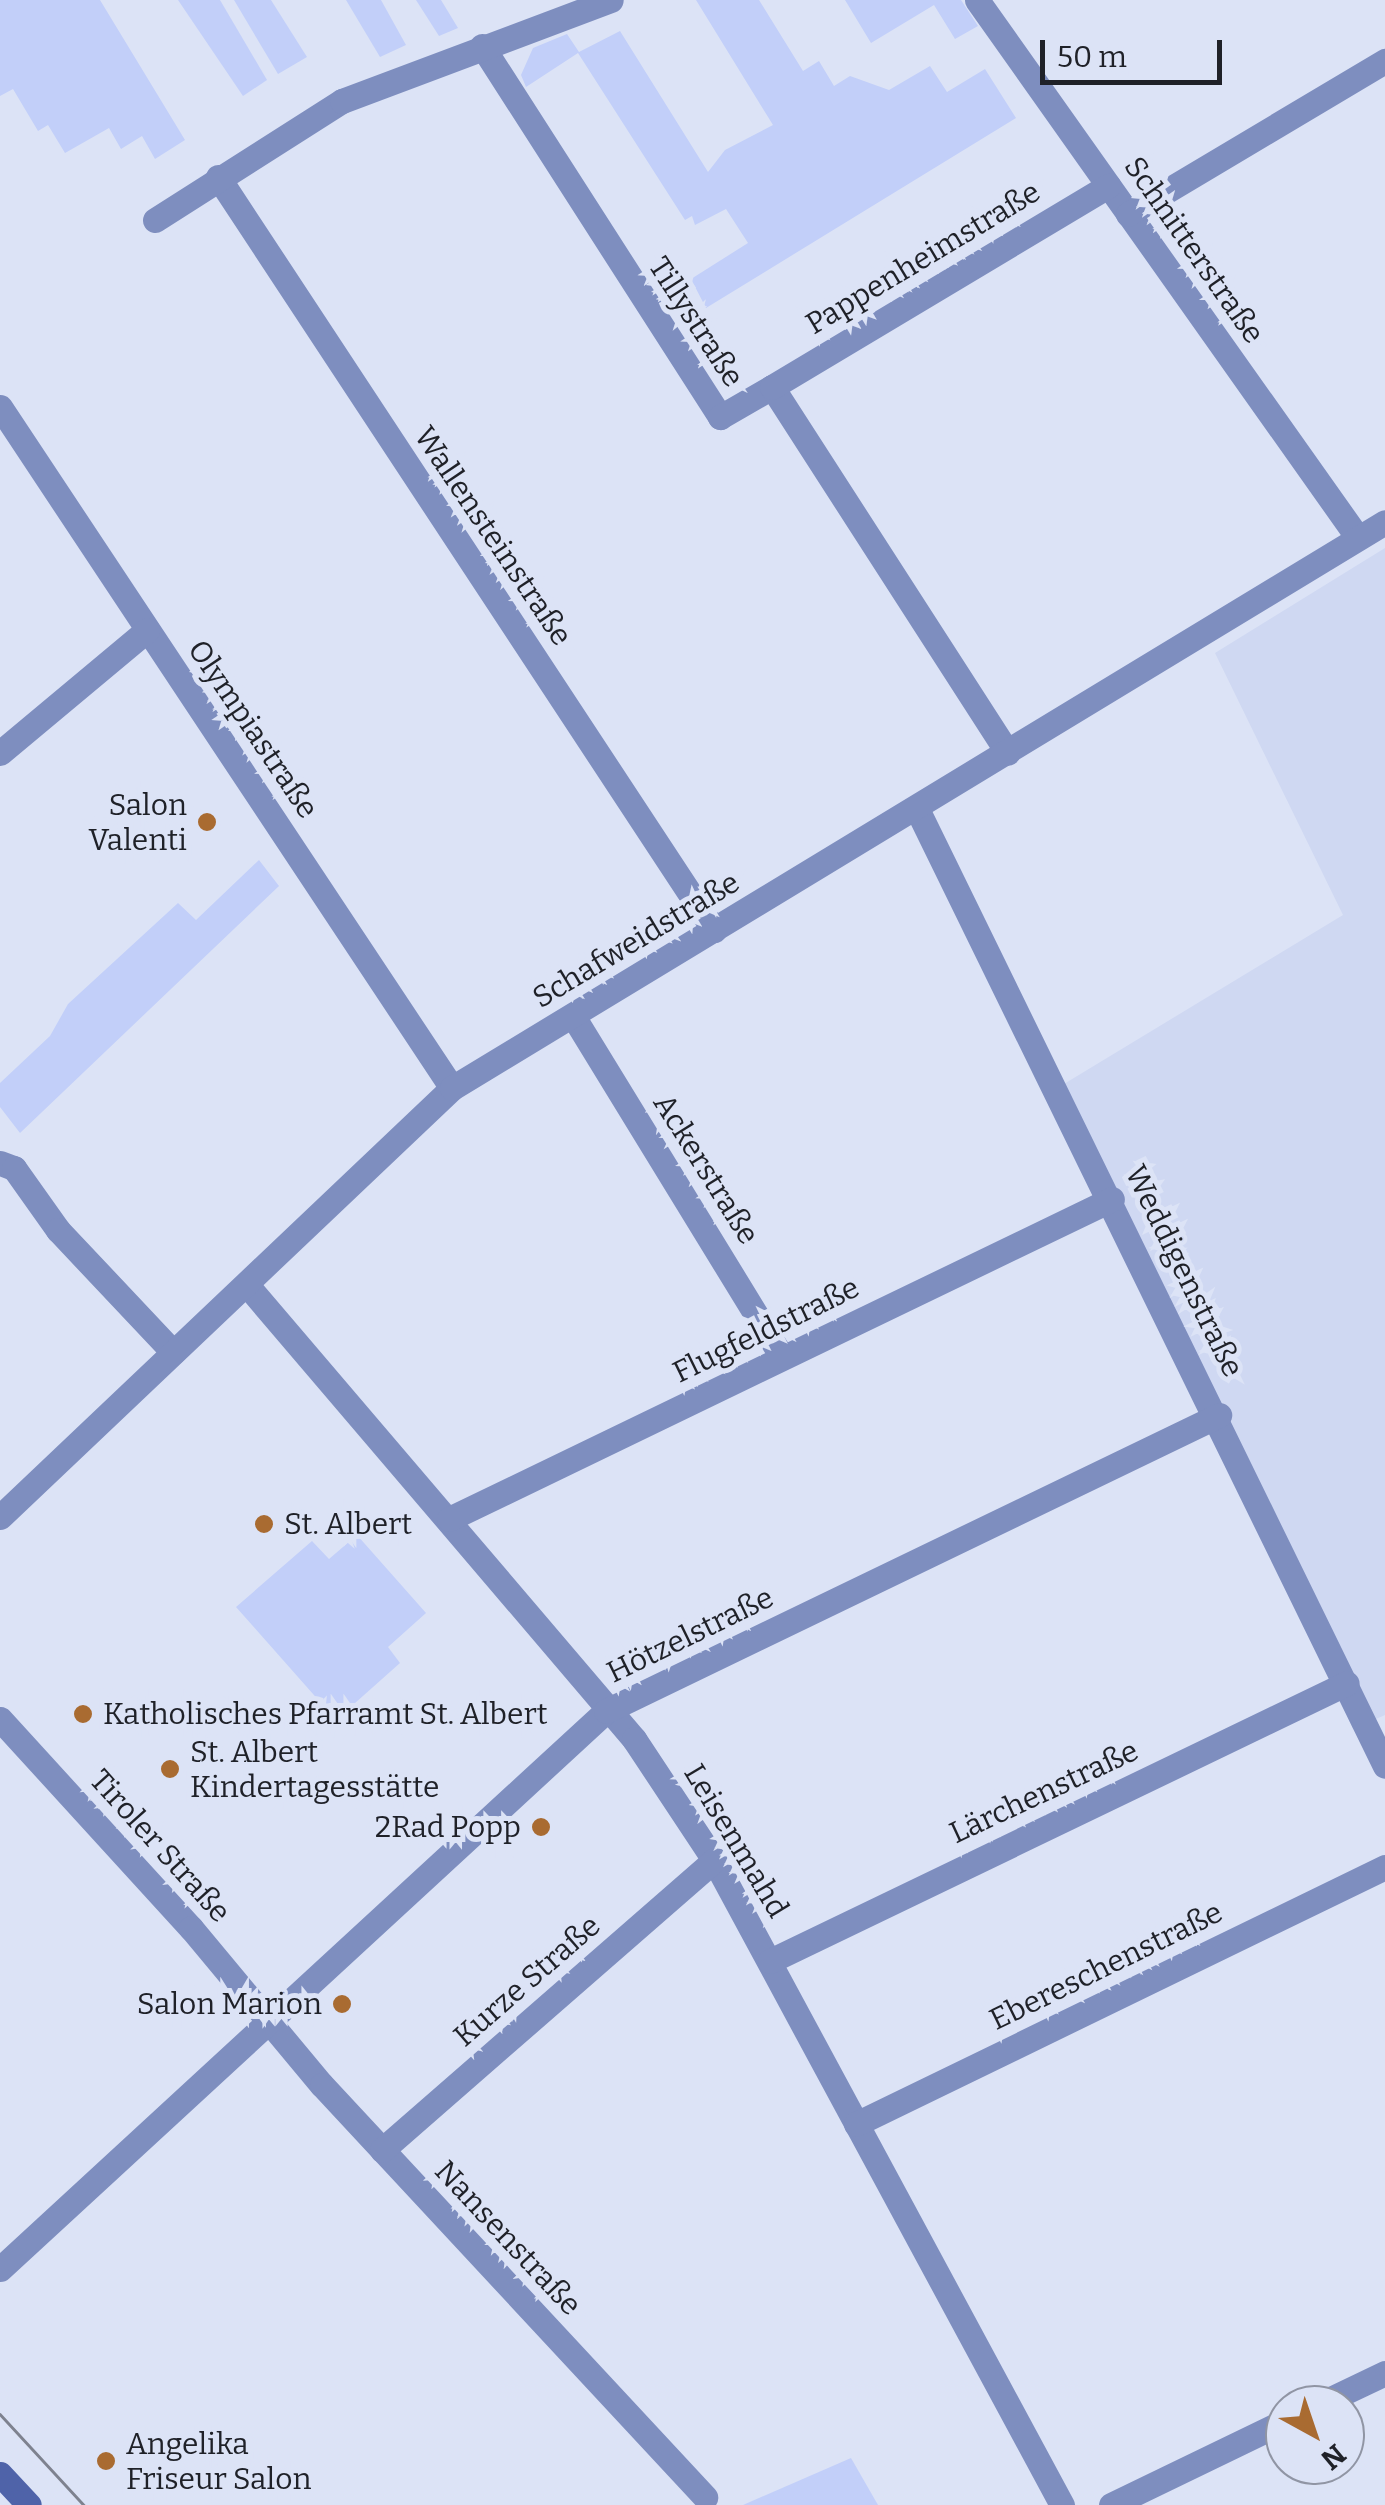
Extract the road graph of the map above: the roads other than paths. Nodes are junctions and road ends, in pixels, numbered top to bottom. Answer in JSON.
{"nodes":[{"id":1,"x":611,"y":0,"type":"edge"},
{"id":2,"x":977,"y":0,"type":"edge"},
{"id":3,"x":482,"y":46,"type":"junction"},
{"id":4,"x":1385,"y":61,"type":"edge"},
{"id":5,"x":218,"y":177,"type":"junction"},
{"id":6,"x":1108,"y":186,"type":"junction"},
{"id":7,"x":1128,"y":214,"type":"junction"},
{"id":8,"x":156,"y":220,"type":"dead end"},
{"id":9,"x":772,"y":387,"type":"junction"},
{"id":10,"x":0,"y":407,"type":"edge"},
{"id":11,"x":1385,"y":522,"type":"edge"},
{"id":12,"x":1358,"y":538,"type":"junction"},
{"id":13,"x":147,"y":630,"type":"junction"},
{"id":14,"x":0,"y":753,"type":"edge"},
{"id":15,"x":1008,"y":753,"type":"junction"},
{"id":16,"x":917,"y":809,"type":"junction"},
{"id":17,"x":714,"y":930,"type":"junction"},
{"id":18,"x":573,"y":1016,"type":"junction"},
{"id":19,"x":452,"y":1088,"type":"junction"},
{"id":20,"x":0,"y":1163,"type":"edge"},
{"id":21,"x":1112,"y":1199,"type":"junction"},
{"id":22,"x":247,"y":1284,"type":"junction"},
{"id":23,"x":174,"y":1352,"type":"junction"},
{"id":24,"x":782,"y":1357,"type":"junction"},
{"id":25,"x":1219,"y":1415,"type":"junction"},
{"id":26,"x":0,"y":1516,"type":"edge"},
{"id":27,"x":449,"y":1519,"type":"junction"},
{"id":28,"x":1347,"y":1682,"type":"junction"},
{"id":29,"x":606,"y":1712,"type":"junction"},
{"id":30,"x":0,"y":1719,"type":"edge"},
{"id":31,"x":1385,"y":1766,"type":"edge"},
{"id":32,"x":714,"y":1860,"type":"junction"},
{"id":33,"x":1385,"y":1866,"type":"edge"},
{"id":34,"x":770,"y":1961,"type":"junction"},
{"id":35,"x":268,"y":2020,"type":"junction"},
{"id":36,"x":856,"y":2124,"type":"junction"},
{"id":37,"x":382,"y":2150,"type":"junction"},
{"id":38,"x":0,"y":2269,"type":"edge"},
{"id":39,"x":1385,"y":2373,"type":"edge"},
{"id":40,"x":1360,"y":2385,"type":"edge"},
{"id":41,"x":1265,"y":2431,"type":"edge"},
{"id":42,"x":0,"y":2474,"type":"edge"},
{"id":43,"x":705,"y":2497,"type":"dead end"},
{"id":44,"x":29,"y":2505,"type":"edge"},
{"id":45,"x":1062,"y":2505,"type":"edge"},
{"id":46,"x":1111,"y":2505,"type":"edge"}],
"edges":[{"from":1,"to":3,"type":"street"},
{"from":2,"to":6,"type":"street","name":"Schnitterstraße"},
{"from":3,"to":5,"type":"street"},
{"from":3,"to":9,"type":"street","name":"Tillystraße"},
{"from":4,"to":7,"type":"street"},
{"from":5,"to":8,"type":"street"},
{"from":5,"to":17,"type":"street","name":"Wallensteinstraße"},
{"from":6,"to":7,"type":"street","name":"Schnitterstraße"},
{"from":6,"to":9,"type":"street","name":"Pappenheimstraße"},
{"from":7,"to":12,"type":"street","name":"Schnitterstraße"},
{"from":9,"to":15,"type":"street","name":"Tillystraße"},
{"from":10,"to":13,"type":"street","name":"Olympiastraße"},
{"from":11,"to":12,"type":"street","name":"Schafweidstraße"},
{"from":12,"to":15,"type":"street","name":"Schafweidstraße"},
{"from":13,"to":14,"type":"street"},
{"from":13,"to":19,"type":"street","name":"Olympiastraße"},
{"from":15,"to":16,"type":"street","name":"Schafweidstraße"},
{"from":16,"to":17,"type":"street","name":"Schafweidstraße"},
{"from":16,"to":21,"type":"street","name":"Weddigenstraße"},
{"from":17,"to":18,"type":"street","name":"Schafweidstraße"},
{"from":18,"to":19,"type":"street","name":"Schafweidstraße"},
{"from":18,"to":24,"type":"street","name":"Ackerstraße"},
{"from":19,"to":22,"type":"street","name":"Schafweidstraße"},
{"from":20,"to":23,"type":"street"},
{"from":21,"to":24,"type":"street","name":"Flugfeldstraße"},
{"from":21,"to":25,"type":"street","name":"Weddigenstraße"},
{"from":22,"to":23,"type":"street","name":"Schafweidstraße"},
{"from":22,"to":27,"type":"street","name":"Leisenmahd"},
{"from":23,"to":26,"type":"street","name":"Schafweidstraße"},
{"from":24,"to":27,"type":"street","name":"Flugfeldstraße"},
{"from":25,"to":28,"type":"street","name":"Weddigenstraße"},
{"from":25,"to":29,"type":"street","name":"Hötzelstraße"},
{"from":27,"to":29,"type":"street","name":"Leisenmahd"},
{"from":28,"to":31,"type":"street","name":"Weddigenstraße"},
{"from":28,"to":34,"type":"street","name":"Lärchenstraße"},
{"from":29,"to":32,"type":"street","name":"Leisenmahd"},
{"from":29,"to":35,"type":"street","name":"Hötzelstraße"},
{"from":30,"to":35,"type":"street","name":"Tiroler Straße"},
{"from":32,"to":34,"type":"street","name":"Leisenmahd"},
{"from":32,"to":37,"type":"street","name":"Kurze Straße"},
{"from":33,"to":36,"type":"street","name":"Ebereschenstraße"},
{"from":34,"to":36,"type":"street","name":"Leisenmahd"},
{"from":35,"to":37,"type":"street","name":"Nansenstraße"},
{"from":35,"to":38,"type":"street","name":"Hötzelstraße"},
{"from":36,"to":45,"type":"street","name":"Leisenmahd"},
{"from":37,"to":43,"type":"street","name":"Nansenstraße"},
{"from":39,"to":40,"type":"street"},
{"from":41,"to":46,"type":"street"},
{"from":42,"to":44,"type":"main road"}]}
